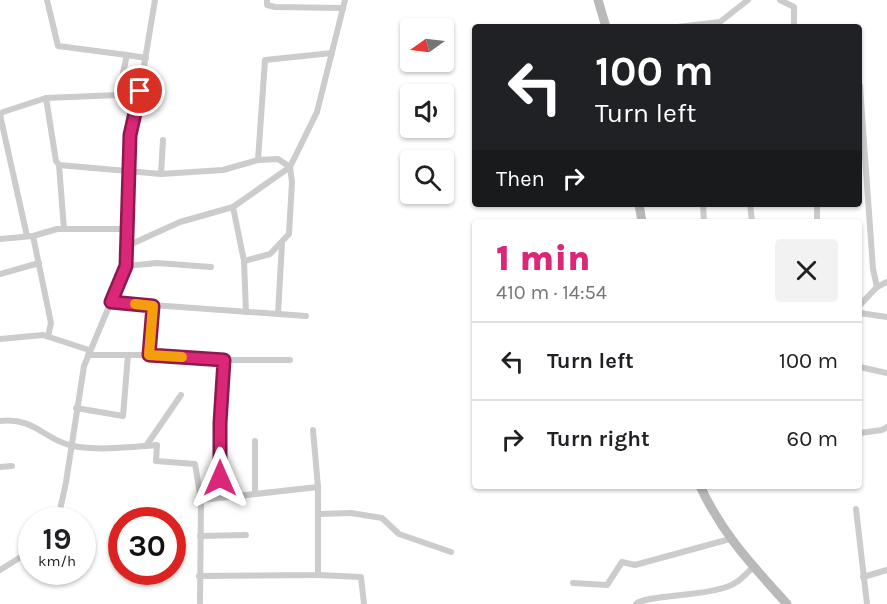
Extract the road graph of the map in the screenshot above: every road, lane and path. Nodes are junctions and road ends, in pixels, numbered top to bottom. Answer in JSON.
{"nodes":[{"id":1,"x":47,"y":0,"type":"edge"},
{"id":2,"x":155,"y":0,"type":"edge"},
{"id":3,"x":267,"y":0,"type":"edge"},
{"id":4,"x":345,"y":0,"type":"edge"},
{"id":5,"x":598,"y":0,"type":"edge"},
{"id":6,"x":748,"y":0,"type":"edge"},
{"id":7,"x":780,"y":0,"type":"edge"},
{"id":8,"x":343,"y":8,"type":"junction"},
{"id":9,"x":605,"y":24,"type":"edge"},
{"id":10,"x":703,"y":24,"type":"edge"},
{"id":11,"x":794,"y":24,"type":"edge"},
{"id":12,"x":332,"y":53,"type":"junction"},
{"id":13,"x":127,"y":55,"type":"junction"},
{"id":14,"x":146,"y":58,"type":"junction"},
{"id":15,"x":46,"y":98,"type":"junction"},
{"id":16,"x":162,"y":140,"type":"dead end"},
{"id":17,"x":862,"y":140,"type":"edge"},
{"id":18,"x":258,"y":160,"type":"junction"},
{"id":19,"x":59,"y":165,"type":"junction"},
{"id":20,"x":290,"y":167,"type":"junction"},
{"id":21,"x":128,"y":172,"type":"junction"},
{"id":22,"x":161,"y":174,"type":"junction"},
{"id":23,"x":232,"y":207,"type":"junction"},
{"id":24,"x":64,"y":229,"type":"junction"},
{"id":25,"x":127,"y":229,"type":"junction"},
{"id":26,"x":30,"y":236,"type":"junction"},
{"id":27,"x":0,"y":239,"type":"edge"},
{"id":28,"x":282,"y":243,"type":"junction"},
{"id":29,"x":127,"y":246,"type":"junction"},
{"id":30,"x":244,"y":261,"type":"junction"},
{"id":31,"x":39,"y":263,"type":"junction"},
{"id":32,"x":126,"y":266,"type":"junction"},
{"id":33,"x":212,"y":267,"type":"dead end"},
{"id":34,"x":0,"y":274,"type":"edge"},
{"id":35,"x":887,"y":282,"type":"edge"},
{"id":36,"x":877,"y":287,"type":"junction"},
{"id":37,"x":111,"y":302,"type":"junction"},
{"id":38,"x":862,"y":303,"type":"edge"},
{"id":39,"x":153,"y":306,"type":"junction"},
{"id":40,"x":246,"y":312,"type":"junction"},
{"id":41,"x":862,"y":313,"type":"edge"},
{"id":42,"x":278,"y":314,"type":"junction"},
{"id":43,"x":306,"y":316,"type":"dead end"},
{"id":44,"x":887,"y":317,"type":"edge"},
{"id":45,"x":48,"y":336,"type":"junction"},
{"id":46,"x":0,"y":339,"type":"edge"},
{"id":47,"x":88,"y":352,"type":"junction"},
{"id":48,"x":129,"y":355,"type":"junction"},
{"id":49,"x":149,"y":355,"type":"junction"},
{"id":50,"x":224,"y":360,"type":"junction"},
{"id":51,"x":290,"y":360,"type":"dead end"},
{"id":52,"x":862,"y":367,"type":"edge"},
{"id":53,"x":887,"y":373,"type":"edge"},
{"id":54,"x":181,"y":395,"type":"dead end"},
{"id":55,"x":76,"y":408,"type":"junction"},
{"id":56,"x":0,"y":421,"type":"edge"},
{"id":57,"x":887,"y":427,"type":"edge"},
{"id":58,"x":313,"y":430,"type":"dead end"},
{"id":59,"x":862,"y":433,"type":"edge"},
{"id":60,"x":255,"y":441,"type":"dead end"},
{"id":61,"x":71,"y":446,"type":"junction"},
{"id":62,"x":146,"y":446,"type":"junction"},
{"id":63,"x":12,"y":466,"type":"dead end"},
{"id":64,"x":0,"y":467,"type":"edge"},
{"id":65,"x":318,"y":487,"type":"junction"},
{"id":66,"x":701,"y":489,"type":"edge"},
{"id":67,"x":255,"y":493,"type":"junction"},
{"id":68,"x":221,"y":496,"type":"junction"},
{"id":69,"x":201,"y":500,"type":"junction"},
{"id":70,"x":60,"y":507,"type":"edge"},
{"id":71,"x":856,"y":509,"type":"dead end"},
{"id":72,"x":320,"y":514,"type":"junction"},
{"id":73,"x":246,"y":535,"type":"dead end"},
{"id":74,"x":200,"y":536,"type":"junction"},
{"id":75,"x":730,"y":539,"type":"junction"},
{"id":76,"x":451,"y":552,"type":"dead end"},
{"id":77,"x":18,"y":559,"type":"edge"},
{"id":78,"x":753,"y":567,"type":"junction"},
{"id":79,"x":0,"y":570,"type":"edge"},
{"id":80,"x":887,"y":570,"type":"edge"},
{"id":81,"x":318,"y":575,"type":"junction"},
{"id":82,"x":199,"y":576,"type":"junction"},
{"id":83,"x":863,"y":577,"type":"junction"},
{"id":84,"x":573,"y":583,"type":"dead end"},
{"id":85,"x":200,"y":604,"type":"edge"},
{"id":86,"x":364,"y":604,"type":"edge"},
{"id":87,"x":636,"y":604,"type":"edge"},
{"id":88,"x":787,"y":604,"type":"edge"},
{"id":89,"x":867,"y":604,"type":"edge"}],
"edges":[{"from":1,"to":13,"type":"street"},
{"from":2,"to":14,"type":"street"},
{"from":3,"to":8,"type":"street"},
{"from":4,"to":8,"type":"street"},
{"from":5,"to":9,"type":"street"},
{"from":6,"to":10,"type":"street"},
{"from":7,"to":11,"type":"street"},
{"from":8,"to":12,"type":"street"},
{"from":12,"to":18,"type":"street"},
{"from":12,"to":20,"type":"street"},
{"from":13,"to":14,"type":"street"},
{"from":13,"to":15,"type":"street"},
{"from":14,"to":21,"type":"street"},
{"from":15,"to":19,"type":"street"},
{"from":15,"to":26,"type":"street"},
{"from":16,"to":22,"type":"street"},
{"from":17,"to":36,"type":"street"},
{"from":18,"to":20,"type":"street"},
{"from":18,"to":22,"type":"street"},
{"from":19,"to":21,"type":"street"},
{"from":19,"to":24,"type":"street"},
{"from":20,"to":23,"type":"street"},
{"from":20,"to":28,"type":"street"},
{"from":21,"to":22,"type":"street"},
{"from":21,"to":25,"type":"street"},
{"from":23,"to":29,"type":"street"},
{"from":23,"to":30,"type":"street"},
{"from":24,"to":25,"type":"street"},
{"from":24,"to":26,"type":"street"},
{"from":25,"to":29,"type":"street"},
{"from":26,"to":27,"type":"street"},
{"from":26,"to":31,"type":"street"},
{"from":28,"to":30,"type":"street"},
{"from":28,"to":42,"type":"street"},
{"from":29,"to":32,"type":"street"},
{"from":30,"to":40,"type":"street"},
{"from":31,"to":34,"type":"street"},
{"from":31,"to":45,"type":"street"},
{"from":32,"to":33,"type":"street"},
{"from":32,"to":37,"type":"street"},
{"from":35,"to":36,"type":"street"},
{"from":36,"to":38,"type":"street"},
{"from":37,"to":39,"type":"street"},
{"from":37,"to":47,"type":"street"},
{"from":39,"to":40,"type":"street"},
{"from":39,"to":49,"type":"street"},
{"from":40,"to":42,"type":"street"},
{"from":41,"to":44,"type":"street"},
{"from":42,"to":43,"type":"street"},
{"from":45,"to":46,"type":"street"},
{"from":45,"to":47,"type":"street"},
{"from":47,"to":48,"type":"street"},
{"from":47,"to":55,"type":"street"},
{"from":48,"to":49,"type":"street"},
{"from":48,"to":55,"type":"street"},
{"from":49,"to":50,"type":"street"},
{"from":50,"to":51,"type":"street"},
{"from":50,"to":68,"type":"street"},
{"from":52,"to":53,"type":"street"},
{"from":54,"to":62,"type":"street"},
{"from":55,"to":61,"type":"street"},
{"from":56,"to":61,"type":"street"},
{"from":57,"to":59,"type":"street"},
{"from":58,"to":65,"type":"street"},
{"from":60,"to":67,"type":"street"},
{"from":61,"to":62,"type":"street"},
{"from":61,"to":70,"type":"street"},
{"from":62,"to":69,"type":"street"},
{"from":63,"to":64,"type":"street"},
{"from":65,"to":67,"type":"street"},
{"from":65,"to":72,"type":"street"},
{"from":66,"to":75,"type":"street"},
{"from":67,"to":68,"type":"street"},
{"from":68,"to":69,"type":"street"},
{"from":69,"to":74,"type":"street"},
{"from":71,"to":83,"type":"street"},
{"from":72,"to":76,"type":"street"},
{"from":72,"to":81,"type":"street"},
{"from":73,"to":74,"type":"street"},
{"from":74,"to":82,"type":"street"},
{"from":75,"to":78,"type":"street"},
{"from":75,"to":84,"type":"street"},
{"from":77,"to":79,"type":"street"},
{"from":78,"to":87,"type":"street"},
{"from":78,"to":88,"type":"street"},
{"from":80,"to":83,"type":"street"},
{"from":81,"to":82,"type":"street"},
{"from":81,"to":86,"type":"street"},
{"from":82,"to":85,"type":"street"},
{"from":83,"to":89,"type":"street"}]}
